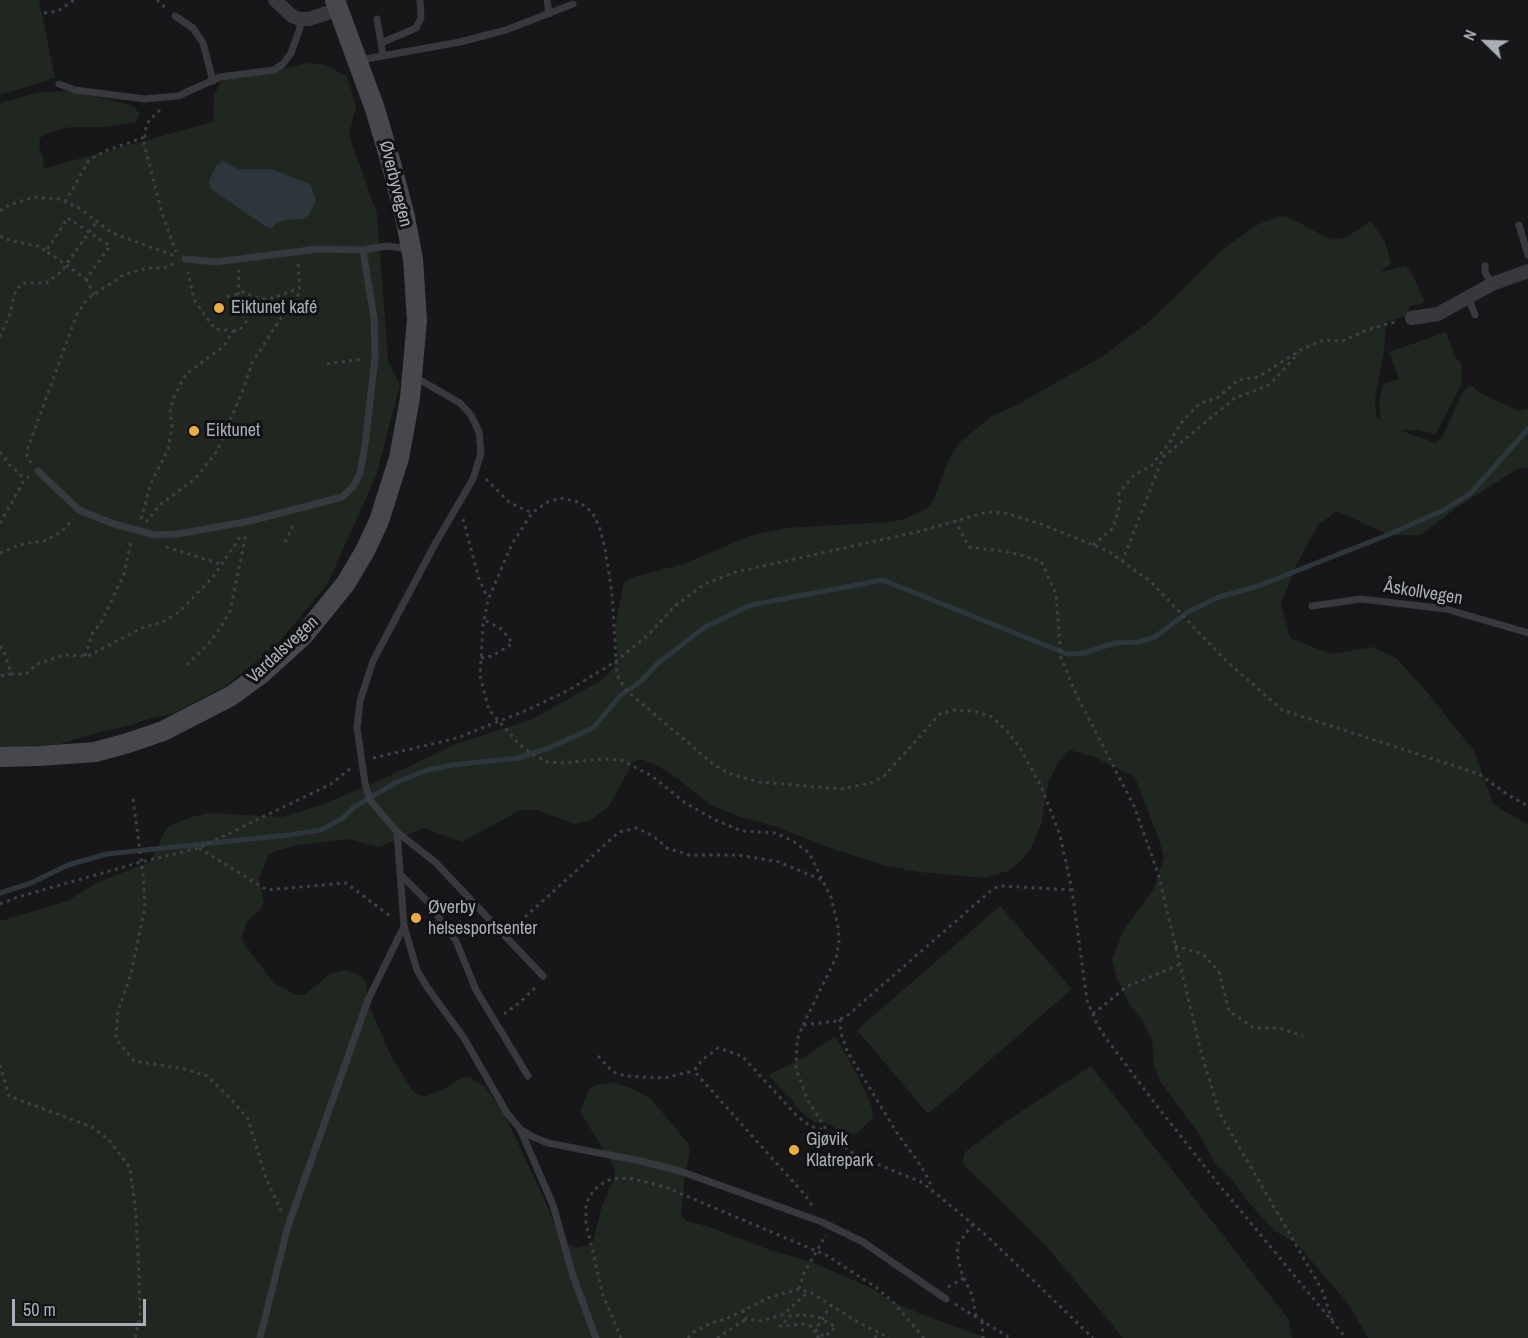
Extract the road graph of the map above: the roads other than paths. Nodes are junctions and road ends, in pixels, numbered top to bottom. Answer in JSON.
{"nodes":[{"id":1,"x":275,"y":0,"type":"edge"},
{"id":2,"x":420,"y":0,"type":"edge"},
{"id":3,"x":547,"y":0,"type":"edge"},
{"id":4,"x":337,"y":4,"type":"edge"},
{"id":5,"x":573,"y":4,"type":"dead end"},
{"id":6,"x":549,"y":14,"type":"junction"},
{"id":7,"x":175,"y":16,"type":"dead end"},
{"id":8,"x":300,"y":19,"type":"junction"},
{"id":9,"x":377,"y":19,"type":"dead end"},
{"id":10,"x":381,"y":43,"type":"junction"},
{"id":11,"x":383,"y":56,"type":"junction"},
{"id":12,"x":357,"y":61,"type":"junction"},
{"id":13,"x":213,"y":81,"type":"junction"},
{"id":14,"x":59,"y":84,"type":"dead end"},
{"id":15,"x":1520,"y":225,"type":"dead end"},
{"id":16,"x":410,"y":249,"type":"junction"},
{"id":17,"x":363,"y":250,"type":"junction"},
{"id":18,"x":1528,"y":255,"type":"edge"},
{"id":19,"x":185,"y":259,"type":"road end"},
{"id":20,"x":1485,"y":266,"type":"dead end"},
{"id":21,"x":1528,"y":270,"type":"edge"},
{"id":22,"x":1492,"y":284,"type":"junction"},
{"id":23,"x":1468,"y":297,"type":"junction"},
{"id":24,"x":1475,"y":315,"type":"dead end"},
{"id":25,"x":1412,"y":318,"type":"road end"},
{"id":26,"x":413,"y":375,"type":"junction"},
{"id":27,"x":38,"y":471,"type":"road end"},
{"id":28,"x":1312,"y":606,"type":"dead end"},
{"id":29,"x":1528,"y":633,"type":"edge"},
{"id":30,"x":0,"y":757,"type":"edge"},
{"id":31,"x":397,"y":832,"type":"junction"},
{"id":32,"x":400,"y":874,"type":"junction"},
{"id":33,"x":404,"y":926,"type":"junction"},
{"id":34,"x":543,"y":976,"type":"road end"},
{"id":35,"x":528,"y":1076,"type":"dead end"},
{"id":36,"x":520,"y":1129,"type":"junction"},
{"id":37,"x":943,"y":1297,"type":"road end"},
{"id":38,"x":260,"y":1338,"type":"edge"},
{"id":39,"x":596,"y":1338,"type":"edge"}],
"edges":[{"from":1,"to":8,"type":"street"},
{"from":2,"to":10,"type":"lane"},
{"from":3,"to":6,"type":"lane"},
{"from":4,"to":8,"type":"street"},
{"from":4,"to":12,"type":"main road","name":"Øverbyvegen"},
{"from":5,"to":6,"type":"lane"},
{"from":6,"to":11,"type":"lane"},
{"from":7,"to":13,"type":"lane"},
{"from":8,"to":13,"type":"lane"},
{"from":9,"to":10,"type":"lane"},
{"from":10,"to":11,"type":"lane"},
{"from":11,"to":12,"type":"lane"},
{"from":12,"to":16,"type":"main road","name":"Øverbyvegen"},
{"from":13,"to":14,"type":"lane"},
{"from":15,"to":18,"type":"lane"},
{"from":16,"to":17,"type":"lane"},
{"from":16,"to":26,"type":"main road","name":"Øverbyvegen"},
{"from":17,"to":19,"type":"lane"},
{"from":17,"to":27,"type":"lane"},
{"from":20,"to":22,"type":"lane"},
{"from":21,"to":22,"type":"street"},
{"from":22,"to":23,"type":"street"},
{"from":23,"to":24,"type":"lane"},
{"from":23,"to":25,"type":"street"},
{"from":26,"to":30,"type":"main road","name":"Vardalsvegen"},
{"from":26,"to":31,"type":"lane"},
{"from":28,"to":29,"type":"lane","name":"Åskollvegen"},
{"from":31,"to":32,"type":"lane"},
{"from":31,"to":34,"type":"lane"},
{"from":32,"to":33,"type":"lane"},
{"from":32,"to":35,"type":"lane"},
{"from":33,"to":36,"type":"lane"},
{"from":33,"to":38,"type":"lane"},
{"from":36,"to":37,"type":"lane"},
{"from":36,"to":39,"type":"lane"}]}
